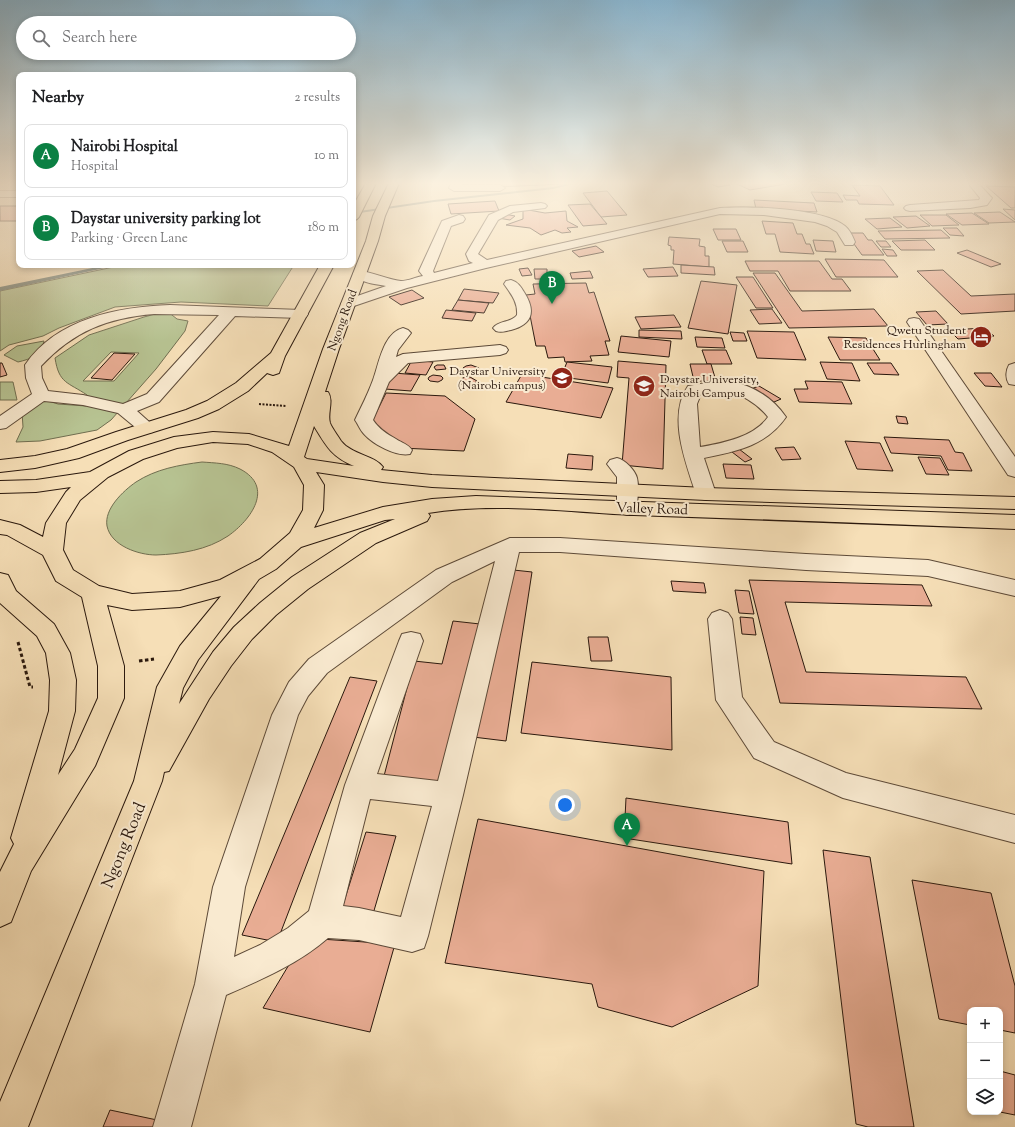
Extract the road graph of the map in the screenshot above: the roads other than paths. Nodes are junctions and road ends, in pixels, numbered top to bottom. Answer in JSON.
{"nodes":[{"id":1,"x":374,"y":236,"type":"edge"},
{"id":2,"x":441,"y":236,"type":"edge"},
{"id":3,"x":483,"y":236,"type":"edge"},
{"id":4,"x":611,"y":236,"type":"edge"},
{"id":5,"x":845,"y":236,"type":"edge"},
{"id":6,"x":849,"y":242,"type":"dead end"},
{"id":7,"x":485,"y":264,"type":"junction"},
{"id":8,"x":325,"y":268,"type":"edge"},
{"id":9,"x":360,"y":274,"type":"junction"},
{"id":10,"x":431,"y":278,"type":"junction"},
{"id":11,"x":511,"y":284,"type":"dead end"},
{"id":12,"x":402,"y":285,"type":"junction"},
{"id":13,"x":348,"y":304,"type":"junction"},
{"id":14,"x":231,"y":311,"type":"junction"},
{"id":15,"x":301,"y":314,"type":"junction"},
{"id":16,"x":914,"y":322,"type":"dead end"},
{"id":17,"x":501,"y":328,"type":"dead end"},
{"id":18,"x":403,"y":333,"type":"dead end"},
{"id":19,"x":500,"y":350,"type":"dead end"},
{"id":20,"x":277,"y":356,"type":"junction"},
{"id":21,"x":1015,"y":368,"type":"edge"},
{"id":22,"x":323,"y":377,"type":"junction"},
{"id":23,"x":381,"y":380,"type":"junction"},
{"id":24,"x":1015,"y":380,"type":"edge"},
{"id":25,"x":41,"y":395,"type":"junction"},
{"id":26,"x":124,"y":409,"type":"junction"},
{"id":27,"x":0,"y":424,"type":"edge"},
{"id":28,"x":147,"y":428,"type":"junction"},
{"id":29,"x":174,"y":443,"type":"junction"},
{"id":30,"x":403,"y":450,"type":"dead end"},
{"id":31,"x":694,"y":454,"type":"junction"},
{"id":32,"x":298,"y":461,"type":"junction"},
{"id":33,"x":617,"y":464,"type":"dead end"},
{"id":34,"x":0,"y":466,"type":"edge"},
{"id":35,"x":1015,"y":471,"type":"edge"},
{"id":36,"x":97,"y":476,"type":"junction"},
{"id":37,"x":416,"y":479,"type":"junction"},
{"id":38,"x":0,"y":486,"type":"edge"},
{"id":39,"x":706,"y":494,"type":"junction"},
{"id":40,"x":627,"y":499,"type":"junction"},
{"id":41,"x":1015,"y":503,"type":"edge"},
{"id":42,"x":448,"y":504,"type":"junction"},
{"id":43,"x":1015,"y":522,"type":"edge"},
{"id":44,"x":0,"y":527,"type":"edge"},
{"id":45,"x":294,"y":542,"type":"junction"},
{"id":46,"x":510,"y":545,"type":"junction"},
{"id":47,"x":52,"y":550,"type":"junction"},
{"id":48,"x":251,"y":574,"type":"junction"},
{"id":49,"x":0,"y":580,"type":"edge"},
{"id":50,"x":1015,"y":588,"type":"edge"},
{"id":51,"x":92,"y":593,"type":"junction"},
{"id":52,"x":720,"y":619,"type":"dead end"},
{"id":53,"x":412,"y":641,"type":"dead end"},
{"id":54,"x":148,"y":781,"type":"junction"},
{"id":55,"x":359,"y":785,"type":"junction"},
{"id":56,"x":448,"y":795,"type":"junction"},
{"id":57,"x":1015,"y":829,"type":"edge"},
{"id":58,"x":19,"y":863,"type":"junction"},
{"id":59,"x":0,"y":911,"type":"edge"},
{"id":60,"x":322,"y":921,"type":"junction"},
{"id":61,"x":212,"y":984,"type":"junction"},
{"id":62,"x":9,"y":1127,"type":"edge"},
{"id":63,"x":172,"y":1127,"type":"edge"}],
"edges":[{"from":1,"to":9,"type":"main road","name":"Ngong Road"},
{"from":2,"to":10,"type":"street"},
{"from":3,"to":7,"type":"street"},
{"from":4,"to":7,"type":"street"},
{"from":5,"to":6,"type":"street"},
{"from":7,"to":10,"type":"street"},
{"from":8,"to":15,"type":"main road"},
{"from":9,"to":12,"type":"street"},
{"from":9,"to":13,"type":"main road","name":"Ngong Road"},
{"from":10,"to":12,"type":"street"},
{"from":11,"to":17,"type":"street"},
{"from":12,"to":13,"type":"street"},
{"from":13,"to":22,"type":"main road","name":"Ngong Road"},
{"from":14,"to":15,"type":"street"},
{"from":14,"to":25,"type":"street"},
{"from":14,"to":26,"type":"street"},
{"from":15,"to":20,"type":"main road"},
{"from":16,"to":35,"type":"street"},
{"from":18,"to":23,"type":"street"},
{"from":19,"to":23,"type":"street"},
{"from":20,"to":28,"type":"main road"},
{"from":20,"to":29,"type":"main road"},
{"from":21,"to":24,"type":"street"},
{"from":22,"to":32,"type":"main road","name":"Ngong Road"},
{"from":22,"to":37,"type":"main road"},
{"from":23,"to":30,"type":"street"},
{"from":25,"to":26,"type":"street"},
{"from":25,"to":27,"type":"street"},
{"from":26,"to":28,"type":"street"},
{"from":28,"to":34,"type":"main road"},
{"from":29,"to":32,"type":"main road"},
{"from":29,"to":36,"type":"main road"},
{"from":31,"to":31,"type":"street"},
{"from":31,"to":39,"type":"street"},
{"from":32,"to":37,"type":"main road","name":"Valley Road"},
{"from":32,"to":45,"type":"main road"},
{"from":33,"to":40,"type":"street"},
{"from":36,"to":38,"type":"main road"},
{"from":36,"to":47,"type":"main road"},
{"from":37,"to":40,"type":"main road","name":"Valley Road"},
{"from":39,"to":40,"type":"main road","name":"Valley Road"},
{"from":39,"to":41,"type":"main road","name":"Valley Road"},
{"from":40,"to":42,"type":"main road","name":"Valley Road"},
{"from":40,"to":43,"type":"main road","name":"Valley Road"},
{"from":42,"to":45,"type":"main road","name":"Valley Road"},
{"from":42,"to":54,"type":"main road"},
{"from":44,"to":47,"type":"main road"},
{"from":45,"to":48,"type":"main road"},
{"from":46,"to":50,"type":"street"},
{"from":46,"to":56,"type":"street"},
{"from":46,"to":61,"type":"street"},
{"from":47,"to":51,"type":"main road"},
{"from":48,"to":51,"type":"main road"},
{"from":48,"to":54,"type":"main road","name":"Ngong Road"},
{"from":49,"to":58,"type":"main road"},
{"from":51,"to":58,"type":"main road"},
{"from":52,"to":57,"type":"street"},
{"from":53,"to":55,"type":"street"},
{"from":54,"to":62,"type":"main road","name":"Ngong Road"},
{"from":55,"to":56,"type":"street"},
{"from":55,"to":60,"type":"street"},
{"from":56,"to":60,"type":"street"},
{"from":58,"to":59,"type":"main road"},
{"from":60,"to":61,"type":"street"},
{"from":61,"to":63,"type":"street"}]}
